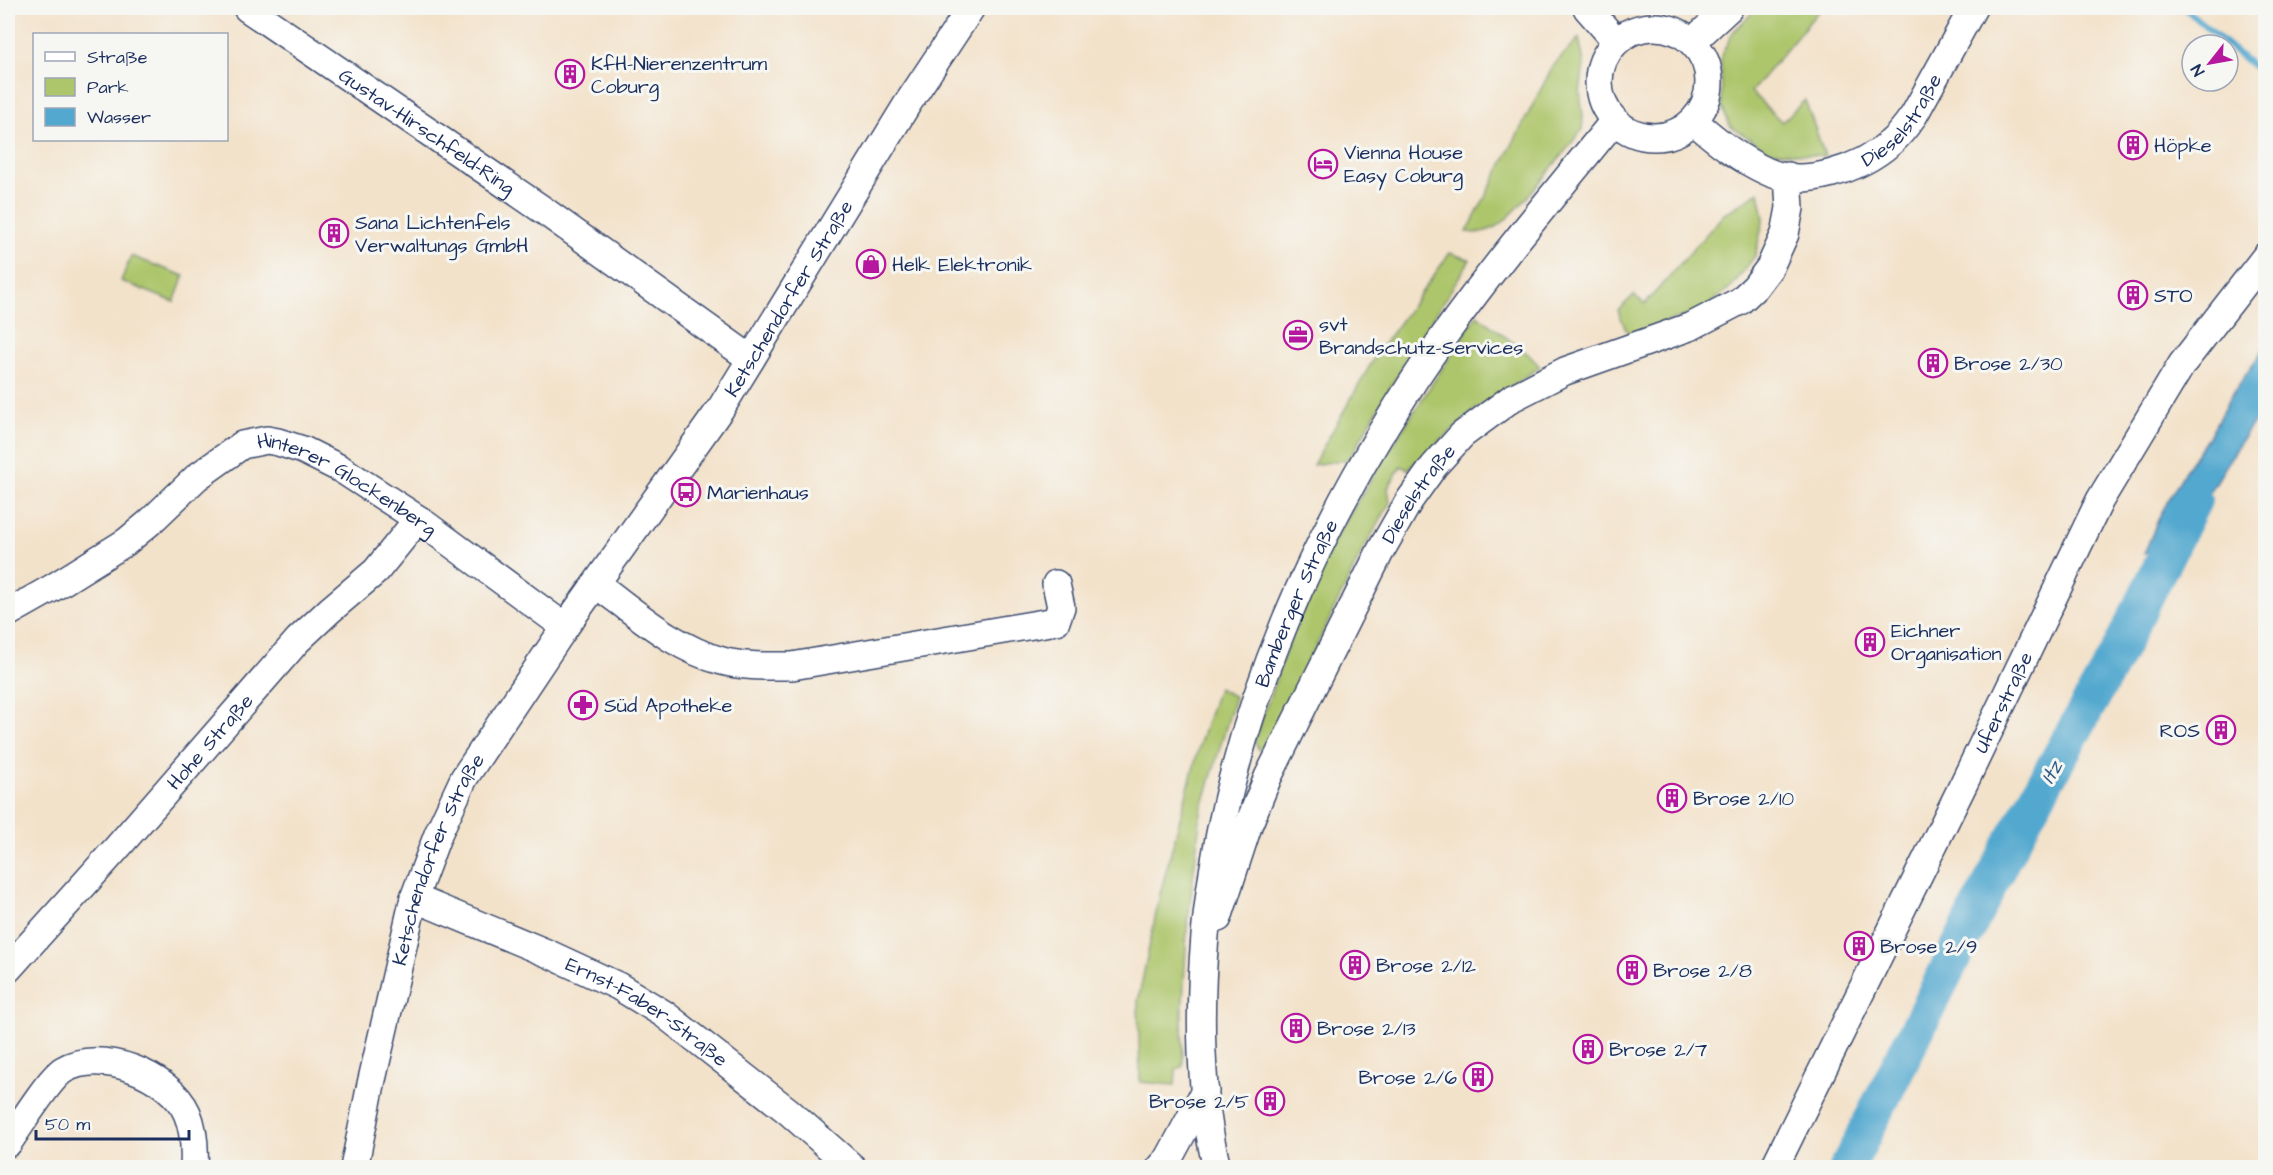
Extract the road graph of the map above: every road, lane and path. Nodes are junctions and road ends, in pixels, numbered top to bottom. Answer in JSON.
{"nodes":[{"id":1,"x":247,"y":8,"type":"edge"},
{"id":2,"x":971,"y":8,"type":"edge"},
{"id":3,"x":1587,"y":8,"type":"edge"},
{"id":4,"x":1729,"y":8,"type":"edge"},
{"id":5,"x":1973,"y":8,"type":"edge"},
{"id":6,"x":1616,"y":41,"type":"junction"},
{"id":7,"x":1692,"y":42,"type":"junction"},
{"id":8,"x":1614,"y":121,"type":"junction"},
{"id":9,"x":1694,"y":122,"type":"junction"},
{"id":10,"x":1788,"y":176,"type":"junction"},
{"id":11,"x":2265,"y":256,"type":"edge"},
{"id":12,"x":751,"y":359,"type":"junction"},
{"id":13,"x":418,"y":519,"type":"junction"},
{"id":14,"x":596,"y":584,"type":"junction"},
{"id":15,"x":1056,"y":584,"type":"dead end"},
{"id":16,"x":8,"y":613,"type":"edge"},
{"id":17,"x":565,"y":627,"type":"junction"},
{"id":18,"x":414,"y":898,"type":"junction"},
{"id":19,"x":1203,"y":967,"type":"junction"},
{"id":20,"x":8,"y":969,"type":"edge"},
{"id":21,"x":1205,"y":1091,"type":"junction"},
{"id":22,"x":8,"y":1143,"type":"edge"},
{"id":23,"x":1213,"y":1166,"type":"edge"},
{"id":24,"x":194,"y":1167,"type":"edge"},
{"id":25,"x":354,"y":1167,"type":"edge"},
{"id":26,"x":853,"y":1167,"type":"edge"},
{"id":27,"x":1160,"y":1167,"type":"edge"},
{"id":28,"x":1774,"y":1167,"type":"edge"}],
"edges":[{"from":1,"to":12,"type":"street","name":"Gustav-Hirschfeld-Ring"},
{"from":2,"to":12,"type":"street","name":"Ketschendorfer Straße"},
{"from":3,"to":6,"type":"street"},
{"from":4,"to":7,"type":"street"},
{"from":5,"to":10,"type":"street","name":"Dieselstraße"},
{"from":6,"to":7,"type":"street"},
{"from":6,"to":8,"type":"street"},
{"from":7,"to":9,"type":"street"},
{"from":8,"to":9,"type":"street"},
{"from":8,"to":19,"type":"street","name":"Bamberger Straße"},
{"from":9,"to":10,"type":"street","name":"Dieselstraße"},
{"from":10,"to":19,"type":"street","name":"Dieselstraße"},
{"from":11,"to":28,"type":"street","name":"Uferstraße"},
{"from":12,"to":14,"type":"street","name":"Ketschendorfer Straße"},
{"from":13,"to":16,"type":"street","name":"Hinterer Glockenberg"},
{"from":13,"to":17,"type":"street","name":"Hinterer Glockenberg"},
{"from":13,"to":20,"type":"street","name":"Hohe Straße"},
{"from":14,"to":15,"type":"street"},
{"from":14,"to":17,"type":"street","name":"Ketschendorfer Straße"},
{"from":17,"to":18,"type":"street","name":"Ketschendorfer Straße"},
{"from":18,"to":25,"type":"street","name":"Ketschendorfer Straße"},
{"from":18,"to":26,"type":"street","name":"Ernst-Faber-Straße"},
{"from":19,"to":21,"type":"street","name":"Bamberger Straße"},
{"from":21,"to":23,"type":"street","name":"Bamberger Straße"},
{"from":21,"to":27,"type":"street"},
{"from":22,"to":24,"type":"street"}]}
